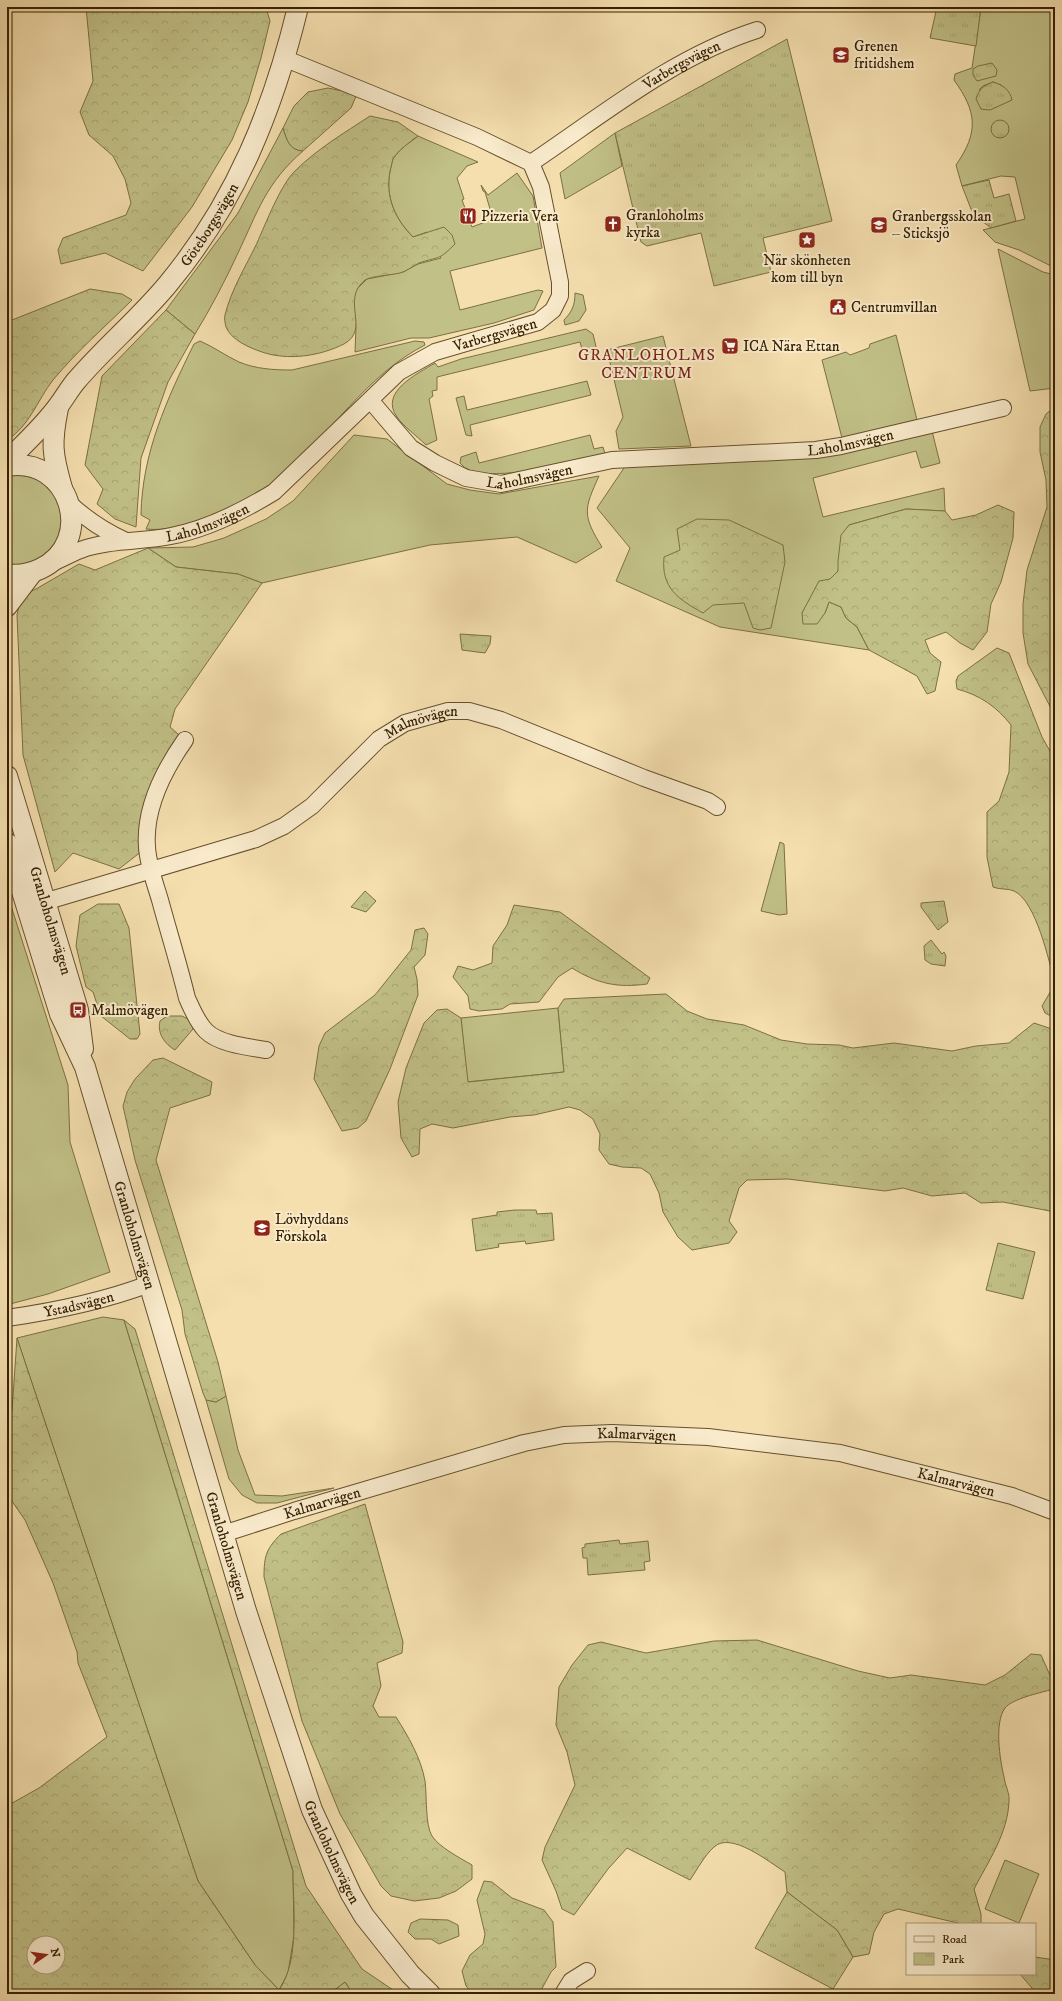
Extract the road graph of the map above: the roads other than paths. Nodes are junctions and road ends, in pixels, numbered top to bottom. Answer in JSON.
{"nodes":[{"id":1,"x":298,"y":7,"type":"edge"},
{"id":2,"x":757,"y":30,"type":"dead end"},
{"id":3,"x":286,"y":59,"type":"junction"},
{"id":4,"x":531,"y":163,"type":"junction"},
{"id":5,"x":371,"y":401,"type":"junction"},
{"id":6,"x":58,"y":406,"type":"junction"},
{"id":7,"x":1003,"y":408,"type":"dead end"},
{"id":8,"x":7,"y":461,"type":"edge"},
{"id":9,"x":7,"y":466,"type":"edge"},
{"id":10,"x":66,"y":496,"type":"junction"},
{"id":11,"x":126,"y":541,"type":"junction"},
{"id":12,"x":40,"y":569,"type":"junction"},
{"id":13,"x":7,"y":574,"type":"edge"},
{"id":14,"x":7,"y":606,"type":"edge"},
{"id":15,"x":185,"y":740,"type":"dead end"},
{"id":16,"x":7,"y":776,"type":"edge"},
{"id":17,"x":717,"y":807,"type":"dead end"},
{"id":18,"x":7,"y":843,"type":"edge"},
{"id":19,"x":151,"y":870,"type":"junction"},
{"id":20,"x":36,"y":905,"type":"junction"},
{"id":21,"x":266,"y":1050,"type":"dead end"},
{"id":22,"x":149,"y":1284,"type":"junction"},
{"id":23,"x":7,"y":1318,"type":"edge"},
{"id":24,"x":1055,"y":1512,"type":"edge"},
{"id":25,"x":223,"y":1534,"type":"junction"},
{"id":26,"x":587,"y":1971,"type":"dead end"},
{"id":27,"x":430,"y":1994,"type":"edge"},
{"id":28,"x":563,"y":1994,"type":"edge"}],
"edges":[{"from":1,"to":3,"type":"street","name":"Göteborgsvägen"},
{"from":2,"to":4,"type":"street","name":"Varbergsvägen"},
{"from":3,"to":4,"type":"street"},
{"from":3,"to":6,"type":"street","name":"Göteborgsvägen"},
{"from":4,"to":5,"type":"street","name":"Varbergsvägen"},
{"from":5,"to":7,"type":"street","name":"Laholmsvägen"},
{"from":5,"to":11,"type":"street","name":"Laholmsvägen"},
{"from":6,"to":8,"type":"street","name":"Göteborgsvägen"},
{"from":6,"to":10,"type":"street","name":"Göteborgsvägen"},
{"from":9,"to":10,"type":"street"},
{"from":10,"to":11,"type":"street"},
{"from":10,"to":12,"type":"street","name":"Göteborgsvägen"},
{"from":11,"to":12,"type":"street","name":"Laholmsvägen"},
{"from":12,"to":13,"type":"street"},
{"from":12,"to":14,"type":"street"},
{"from":15,"to":19,"type":"street"},
{"from":16,"to":20,"type":"street","name":"Granloholmsvägen"},
{"from":17,"to":19,"type":"street","name":"Malmövägen"},
{"from":18,"to":20,"type":"street","name":"Granloholmsvägen"},
{"from":19,"to":20,"type":"street","name":"Malmövägen"},
{"from":19,"to":21,"type":"street"},
{"from":20,"to":22,"type":"street","name":"Granloholmsvägen"},
{"from":22,"to":23,"type":"street","name":"Ystadsvägen"},
{"from":22,"to":25,"type":"street","name":"Granloholmsvägen"},
{"from":24,"to":25,"type":"street","name":"Kalmarvägen"},
{"from":25,"to":27,"type":"street","name":"Granloholmsvägen"},
{"from":26,"to":28,"type":"street"}]}
